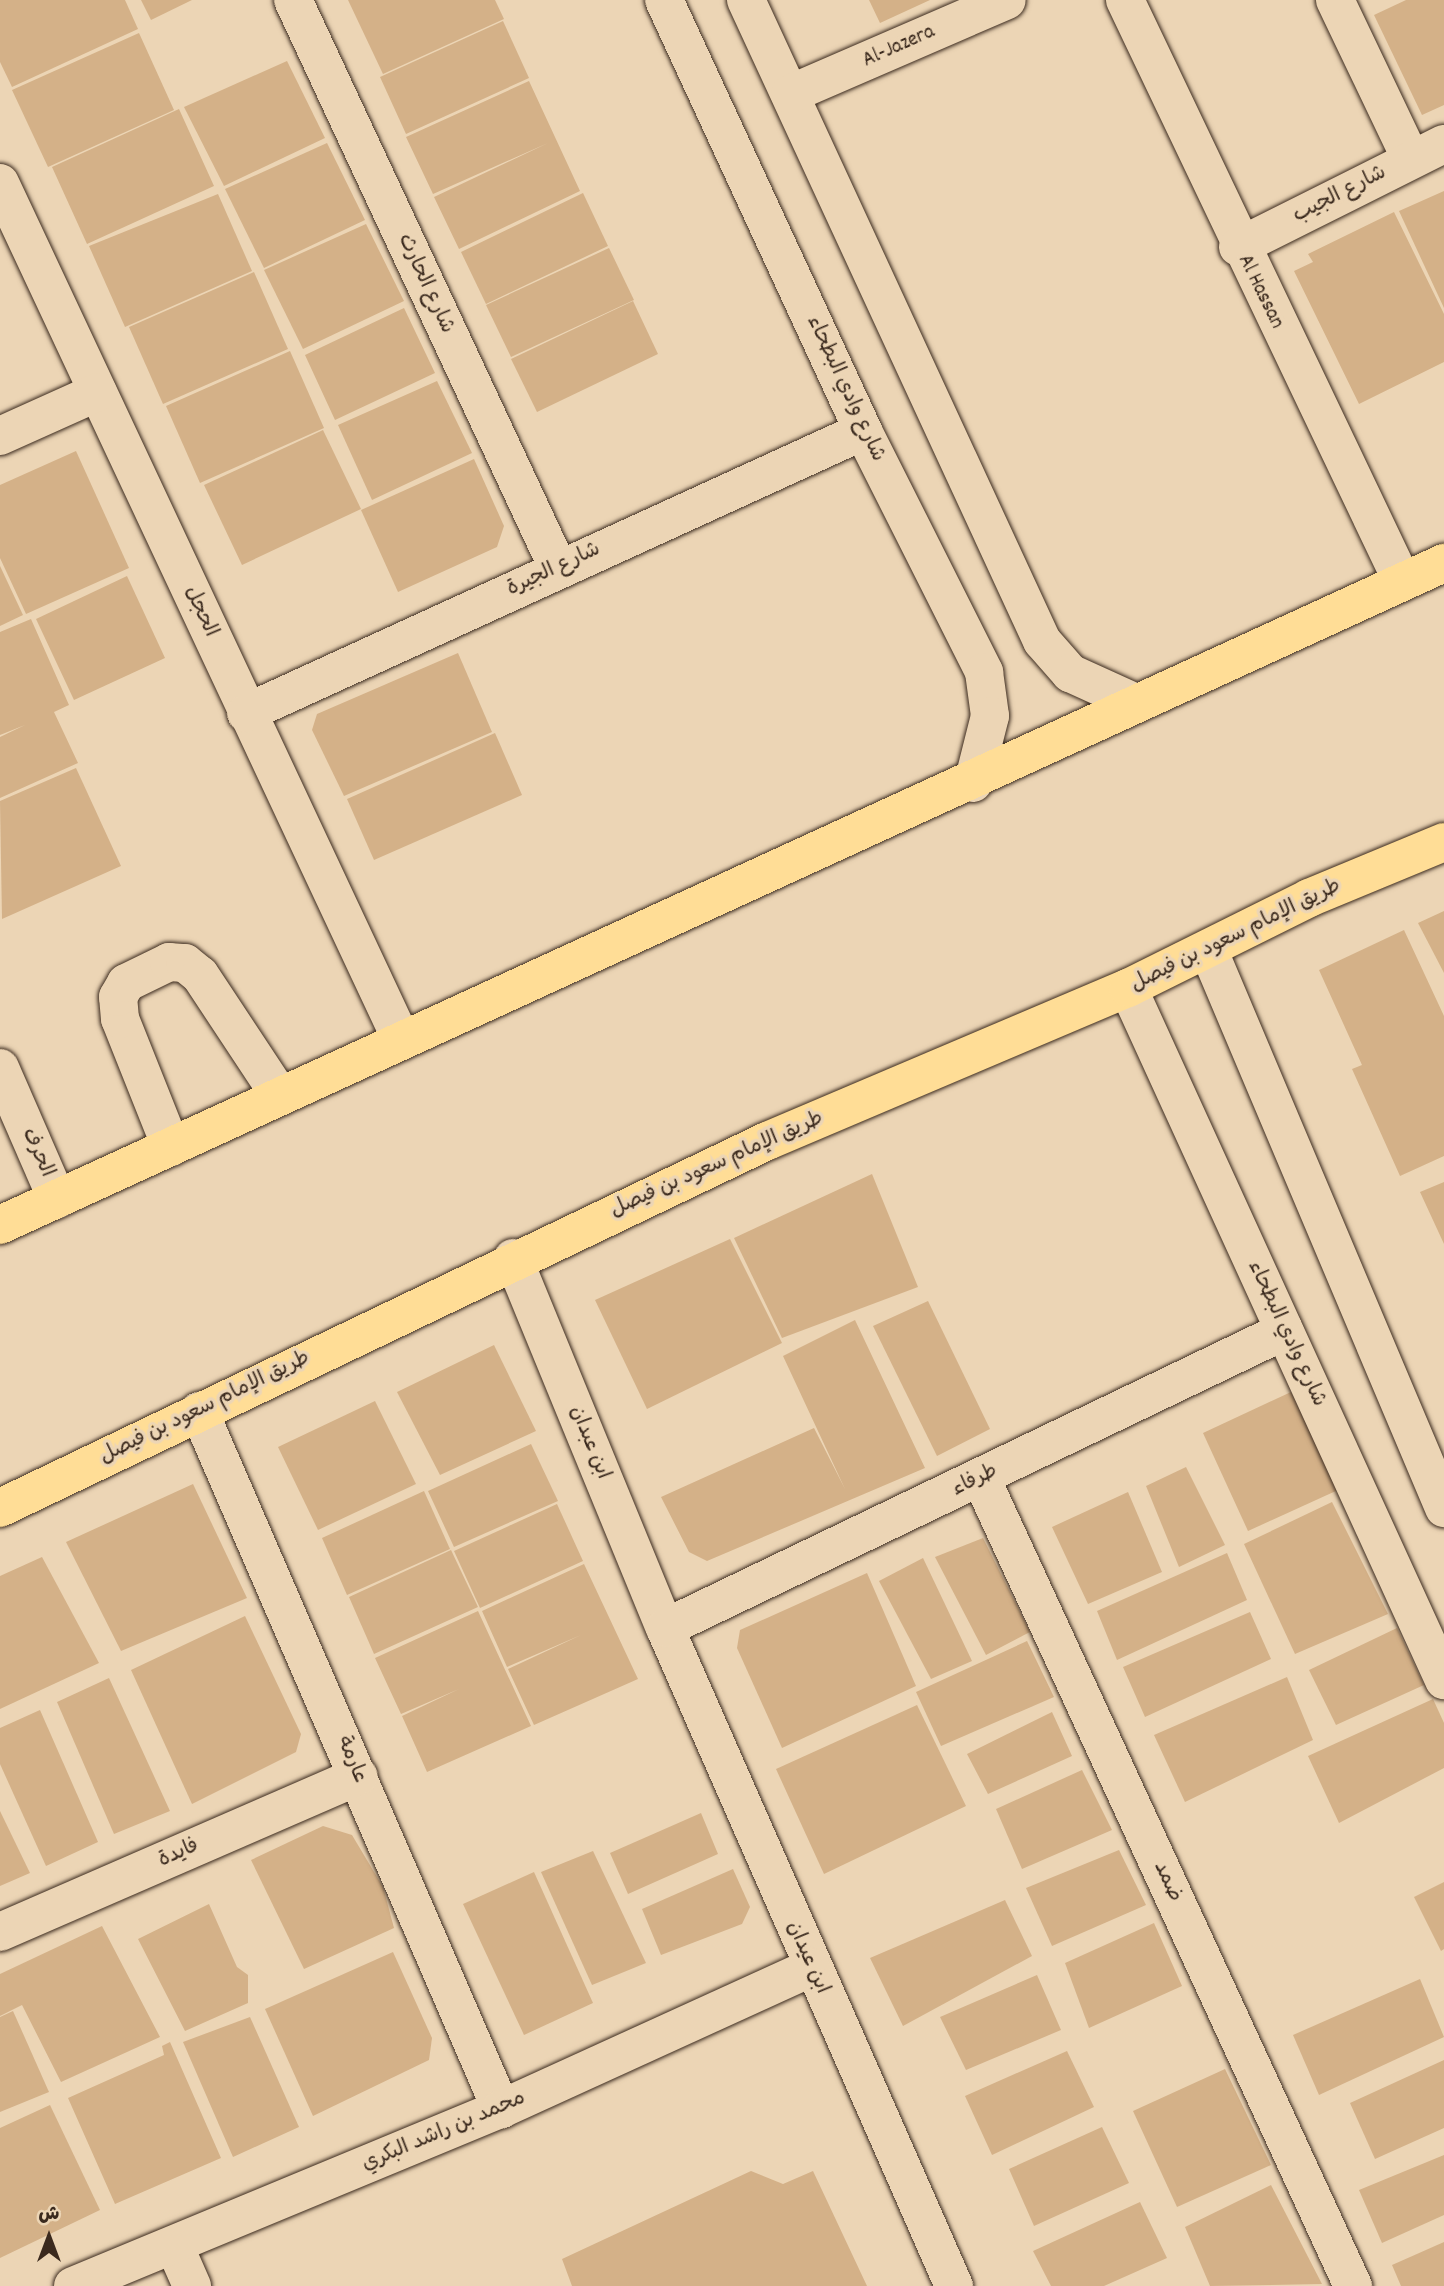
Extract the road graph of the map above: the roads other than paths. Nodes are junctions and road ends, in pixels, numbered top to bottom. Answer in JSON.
{"nodes":[{"id":1,"x":293,"y":0,"type":"edge"},
{"id":2,"x":664,"y":0,"type":"edge"},
{"id":3,"x":746,"y":0,"type":"edge"},
{"id":4,"x":1007,"y":0,"type":"edge"},
{"id":5,"x":1125,"y":0,"type":"edge"},
{"id":6,"x":1335,"y":0,"type":"edge"},
{"id":7,"x":790,"y":94,"type":"junction"},
{"id":8,"x":1428,"y":152,"type":"edge"},
{"id":9,"x":0,"y":183,"type":"edge"},
{"id":10,"x":1238,"y":247,"type":"junction"},
{"id":11,"x":98,"y":391,"type":"junction"},
{"id":12,"x":863,"y":431,"type":"junction"},
{"id":13,"x":0,"y":436,"type":"edge"},
{"id":14,"x":1444,"y":563,"type":"edge"},
{"id":15,"x":558,"y":568,"type":"junction"},
{"id":16,"x":1402,"y":581,"type":"junction"},
{"id":17,"x":1136,"y":703,"type":"junction"},
{"id":18,"x":246,"y":713,"type":"junction"},
{"id":19,"x":973,"y":783,"type":"junction"},
{"id":20,"x":1444,"y":842,"type":"edge"},
{"id":21,"x":1208,"y":949,"type":"junction"},
{"id":22,"x":1128,"y":988,"type":"junction"},
{"id":23,"x":401,"y":1040,"type":"junction"},
{"id":24,"x":0,"y":1069,"type":"edge"},
{"id":25,"x":280,"y":1096,"type":"junction"},
{"id":26,"x":171,"y":1147,"type":"junction"},
{"id":27,"x":57,"y":1199,"type":"junction"},
{"id":28,"x":0,"y":1225,"type":"edge"},
{"id":29,"x":513,"y":1258,"type":"junction"},
{"id":30,"x":1284,"y":1331,"type":"junction"},
{"id":31,"x":199,"y":1411,"type":"junction"},
{"id":32,"x":981,"y":1478,"type":"junction"},
{"id":33,"x":0,"y":1508,"type":"edge"},
{"id":34,"x":1444,"y":1508,"type":"edge"},
{"id":35,"x":665,"y":1628,"type":"junction"},
{"id":36,"x":1444,"y":1680,"type":"edge"},
{"id":37,"x":358,"y":1776,"type":"junction"},
{"id":38,"x":0,"y":1933,"type":"edge"},
{"id":39,"x":811,"y":1968,"type":"junction"},
{"id":40,"x":501,"y":2109,"type":"junction"},
{"id":41,"x":174,"y":2245,"type":"junction"},
{"id":42,"x":73,"y":2286,"type":"edge"},
{"id":43,"x":192,"y":2286,"type":"edge"},
{"id":44,"x":954,"y":2286,"type":"edge"},
{"id":45,"x":1353,"y":2286,"type":"edge"}],
"edges":[{"from":1,"to":15,"type":"street","name":"شارع الحارث"},
{"from":2,"to":12,"type":"street","name":"شارع وادي البطحاء"},
{"from":3,"to":7,"type":"street"},
{"from":4,"to":7,"type":"street","name":"Al-Jazera"},
{"from":5,"to":10,"type":"street","name":"Al Hassan"},
{"from":6,"to":8,"type":"street"},
{"from":7,"to":17,"type":"street"},
{"from":8,"to":10,"type":"street","name":"شارع الجيب"},
{"from":9,"to":11,"type":"street","name":"الحجل"},
{"from":10,"to":16,"type":"street","name":"Al Hassan"},
{"from":11,"to":13,"type":"street"},
{"from":11,"to":18,"type":"street","name":"الحجل"},
{"from":12,"to":15,"type":"street","name":"شارع الجيرة"},
{"from":12,"to":19,"type":"street","name":"شارع وادي البطحاء"},
{"from":14,"to":16,"type":"main road"},
{"from":15,"to":18,"type":"street","name":"شارع الجيرة"},
{"from":16,"to":17,"type":"main road"},
{"from":17,"to":19,"type":"main road"},
{"from":18,"to":23,"type":"street","name":"الحجل"},
{"from":19,"to":23,"type":"main road"},
{"from":20,"to":21,"type":"main road","name":"طريق الإمام سعود بن فيصل"},
{"from":21,"to":22,"type":"main road","name":"طريق الإمام سعود بن فيصل"},
{"from":21,"to":34,"type":"street"},
{"from":22,"to":29,"type":"main road","name":"طريق الإمام سعود بن فيصل"},
{"from":22,"to":30,"type":"street","name":"شارع وادي البطحاء"},
{"from":23,"to":25,"type":"main road"},
{"from":24,"to":27,"type":"street","name":"الحرف"},
{"from":25,"to":26,"type":"main road"},
{"from":25,"to":26,"type":"street"},
{"from":26,"to":27,"type":"main road"},
{"from":27,"to":28,"type":"main road"},
{"from":29,"to":31,"type":"main road","name":"طريق الإمام سعود بن فيصل"},
{"from":29,"to":35,"type":"street","name":"ابن عبدان"},
{"from":30,"to":32,"type":"street","name":"طرفاء"},
{"from":30,"to":36,"type":"street","name":"شارع وادي البطحاء"},
{"from":31,"to":33,"type":"main road","name":"طريق الإمام سعود بن فيصل"},
{"from":31,"to":37,"type":"street","name":"عارمة"},
{"from":32,"to":35,"type":"street","name":"طرفاء"},
{"from":32,"to":45,"type":"street","name":"ضمد"},
{"from":35,"to":39,"type":"street","name":"ابن عيدان"},
{"from":37,"to":38,"type":"street","name":"فايدة"},
{"from":37,"to":40,"type":"street","name":"عارمة"},
{"from":39,"to":40,"type":"street","name":"محمد بن راشد البكري"},
{"from":39,"to":44,"type":"street","name":"ابن عيدان"},
{"from":40,"to":41,"type":"street","name":"محمد بن راشد البكري"},
{"from":41,"to":42,"type":"street","name":"محمد بن راشد البكري"},
{"from":41,"to":43,"type":"street"}]}
